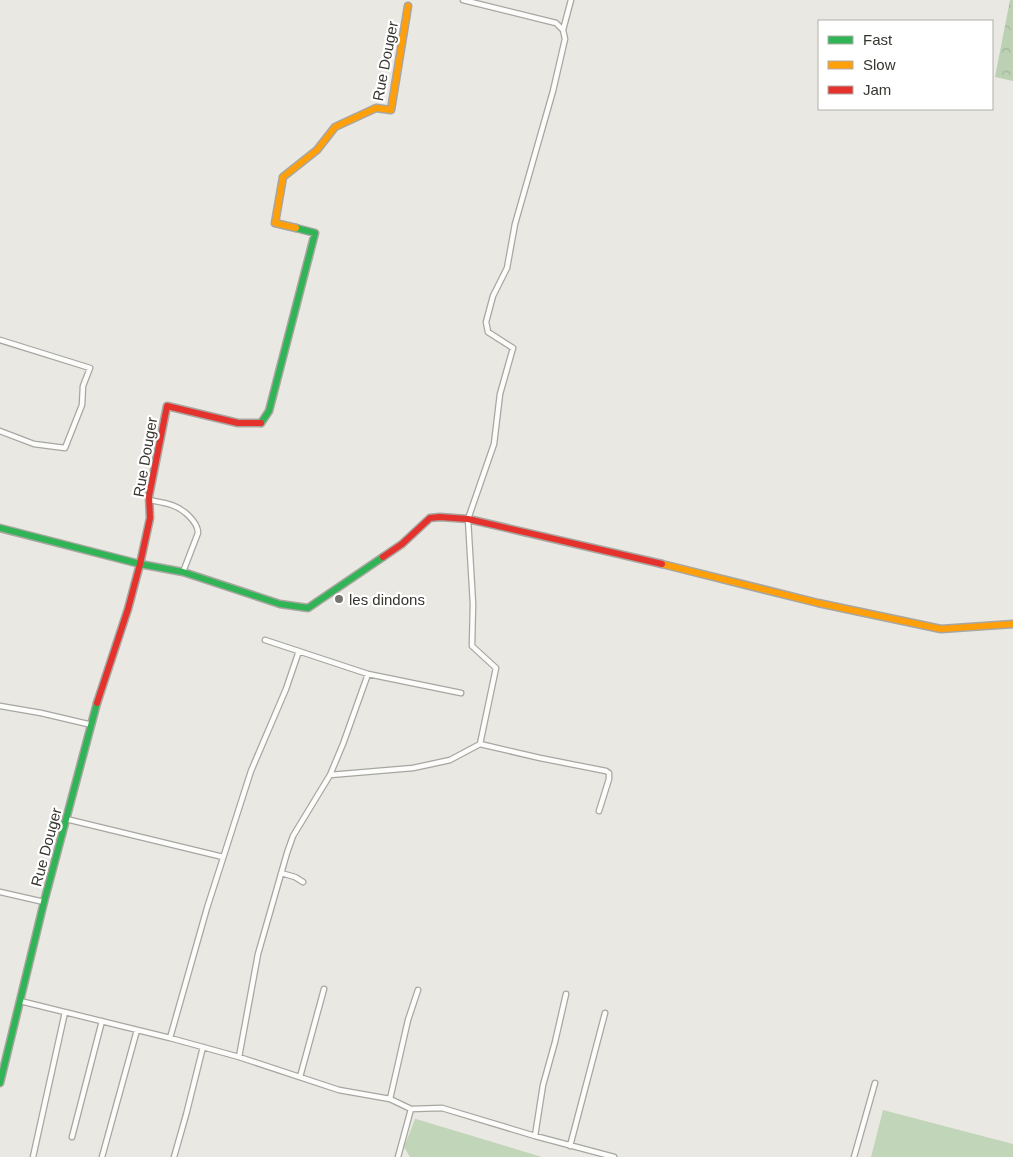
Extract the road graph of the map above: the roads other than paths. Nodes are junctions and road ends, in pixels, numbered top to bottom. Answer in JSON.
{"nodes":[{"id":1,"x":463,"y":0,"type":"edge"},
{"id":2,"x":571,"y":0,"type":"edge"},
{"id":3,"x":408,"y":6,"type":"dead end"},
{"id":4,"x":563,"y":30,"type":"junction"},
{"id":5,"x":0,"y":340,"type":"edge"},
{"id":6,"x":0,"y":431,"type":"edge"},
{"id":7,"x":149,"y":500,"type":"junction"},
{"id":8,"x":468,"y":518,"type":"junction"},
{"id":9,"x":0,"y":528,"type":"edge"},
{"id":10,"x":140,"y":564,"type":"junction"},
{"id":11,"x":183,"y":572,"type":"junction"},
{"id":12,"x":1013,"y":624,"type":"edge"},
{"id":13,"x":265,"y":640,"type":"dead end"},
{"id":14,"x":299,"y":651,"type":"junction"},
{"id":15,"x":368,"y":674,"type":"junction"},
{"id":16,"x":461,"y":693,"type":"dead end"},
{"id":17,"x":0,"y":706,"type":"edge"},
{"id":18,"x":92,"y":725,"type":"junction"},
{"id":19,"x":480,"y":744,"type":"junction"},
{"id":20,"x":330,"y":775,"type":"junction"},
{"id":21,"x":599,"y":811,"type":"dead end"},
{"id":22,"x":66,"y":819,"type":"junction"},
{"id":23,"x":223,"y":857,"type":"junction"},
{"id":24,"x":281,"y":873,"type":"junction"},
{"id":25,"x":303,"y":882,"type":"dead end"},
{"id":26,"x":0,"y":892,"type":"edge"},
{"id":27,"x":44,"y":902,"type":"junction"},
{"id":28,"x":324,"y":989,"type":"dead end"},
{"id":29,"x":418,"y":990,"type":"dead end"},
{"id":30,"x":566,"y":994,"type":"dead end"},
{"id":31,"x":20,"y":1001,"type":"junction"},
{"id":32,"x":65,"y":1012,"type":"junction"},
{"id":33,"x":605,"y":1013,"type":"dead end"},
{"id":34,"x":102,"y":1021,"type":"junction"},
{"id":35,"x":137,"y":1030,"type":"junction"},
{"id":36,"x":170,"y":1038,"type":"junction"},
{"id":37,"x":203,"y":1047,"type":"junction"},
{"id":38,"x":239,"y":1057,"type":"junction"},
{"id":39,"x":300,"y":1077,"type":"junction"},
{"id":40,"x":0,"y":1083,"type":"edge"},
{"id":41,"x":875,"y":1083,"type":"dead end"},
{"id":42,"x":390,"y":1099,"type":"junction"},
{"id":43,"x":411,"y":1109,"type":"junction"},
{"id":44,"x":535,"y":1136,"type":"junction"},
{"id":45,"x":72,"y":1137,"type":"dead end"},
{"id":46,"x":570,"y":1146,"type":"junction"},
{"id":47,"x":32,"y":1157,"type":"edge"},
{"id":48,"x":102,"y":1157,"type":"edge"},
{"id":49,"x":174,"y":1157,"type":"edge"},
{"id":50,"x":398,"y":1157,"type":"edge"},
{"id":51,"x":614,"y":1157,"type":"edge"},
{"id":52,"x":854,"y":1157,"type":"edge"}],
"edges":[{"from":1,"to":4,"type":"street"},
{"from":2,"to":4,"type":"street"},
{"from":3,"to":7,"type":"street","name":"Rue Douger"},
{"from":4,"to":8,"type":"street"},
{"from":5,"to":6,"type":"street"},
{"from":7,"to":10,"type":"street","name":"Rue Douger"},
{"from":7,"to":11,"type":"street"},
{"from":8,"to":11,"type":"street"},
{"from":8,"to":12,"type":"street"},
{"from":8,"to":19,"type":"street"},
{"from":9,"to":10,"type":"street"},
{"from":10,"to":11,"type":"street"},
{"from":10,"to":18,"type":"street","name":"Rue Douger"},
{"from":13,"to":14,"type":"street"},
{"from":14,"to":15,"type":"street"},
{"from":14,"to":23,"type":"street"},
{"from":15,"to":16,"type":"street"},
{"from":15,"to":20,"type":"street"},
{"from":17,"to":18,"type":"street"},
{"from":18,"to":22,"type":"street","name":"Rue Douger"},
{"from":19,"to":20,"type":"street"},
{"from":19,"to":21,"type":"street"},
{"from":20,"to":24,"type":"street"},
{"from":22,"to":23,"type":"street"},
{"from":22,"to":27,"type":"street","name":"Rue Douger"},
{"from":23,"to":36,"type":"street"},
{"from":24,"to":25,"type":"street"},
{"from":24,"to":38,"type":"street"},
{"from":26,"to":27,"type":"street"},
{"from":27,"to":31,"type":"street","name":"Rue Douger"},
{"from":28,"to":39,"type":"street"},
{"from":29,"to":42,"type":"street"},
{"from":30,"to":44,"type":"street"},
{"from":31,"to":32,"type":"street"},
{"from":31,"to":40,"type":"street","name":"Rue Douger"},
{"from":32,"to":34,"type":"street"},
{"from":32,"to":47,"type":"street"},
{"from":33,"to":46,"type":"street"},
{"from":34,"to":35,"type":"street"},
{"from":34,"to":45,"type":"street"},
{"from":35,"to":36,"type":"street"},
{"from":35,"to":48,"type":"street"},
{"from":36,"to":37,"type":"street"},
{"from":37,"to":38,"type":"street"},
{"from":37,"to":49,"type":"street"},
{"from":38,"to":39,"type":"street"},
{"from":39,"to":42,"type":"street"},
{"from":41,"to":52,"type":"street"},
{"from":42,"to":43,"type":"street"},
{"from":43,"to":44,"type":"street"},
{"from":43,"to":50,"type":"street"},
{"from":44,"to":46,"type":"street"},
{"from":46,"to":51,"type":"street"}]}
